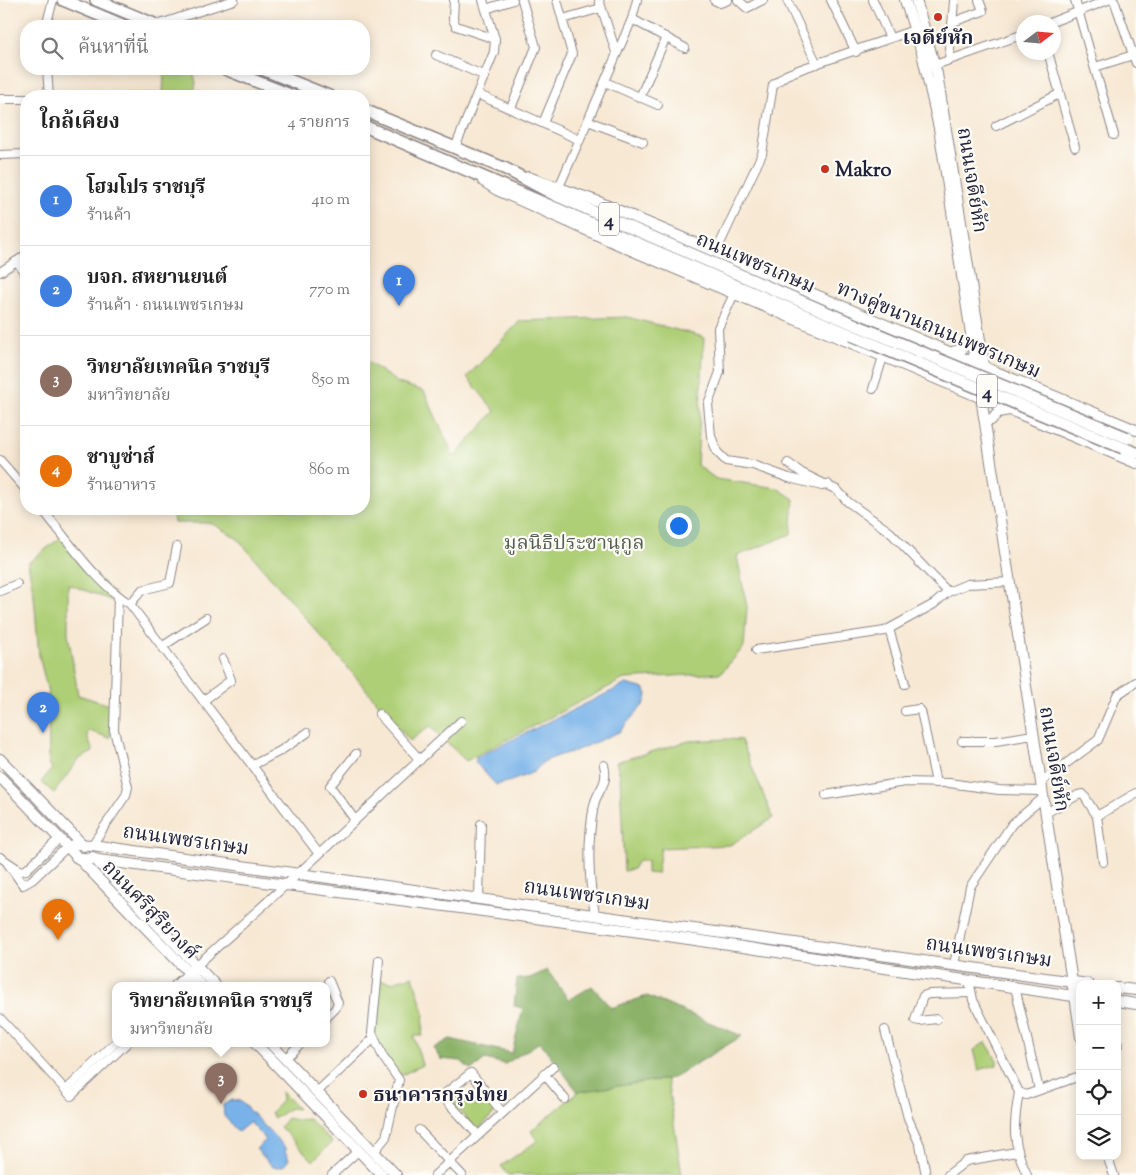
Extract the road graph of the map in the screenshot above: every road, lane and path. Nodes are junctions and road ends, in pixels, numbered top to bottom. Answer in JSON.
{"nodes":[{"id":1,"x":54,"y":0,"type":"edge"},
{"id":2,"x":63,"y":0,"type":"edge"},
{"id":3,"x":96,"y":0,"type":"edge"},
{"id":4,"x":234,"y":0,"type":"edge"},
{"id":5,"x":454,"y":0,"type":"edge"},
{"id":6,"x":483,"y":0,"type":"edge"},
{"id":7,"x":513,"y":0,"type":"edge"},
{"id":8,"x":522,"y":0,"type":"edge"},
{"id":9,"x":557,"y":0,"type":"edge"},
{"id":10,"x":637,"y":0,"type":"edge"},
{"id":11,"x":714,"y":0,"type":"edge"},
{"id":12,"x":728,"y":0,"type":"edge"},
{"id":13,"x":738,"y":0,"type":"edge"},
{"id":14,"x":762,"y":0,"type":"edge"},
{"id":15,"x":787,"y":0,"type":"edge"},
{"id":16,"x":831,"y":0,"type":"edge"},
{"id":17,"x":873,"y":0,"type":"edge"},
{"id":18,"x":905,"y":0,"type":"edge"},
{"id":19,"x":916,"y":0,"type":"edge"},
{"id":20,"x":953,"y":0,"type":"edge"},
{"id":21,"x":979,"y":0,"type":"edge"},
{"id":22,"x":1075,"y":0,"type":"edge"},
{"id":23,"x":1108,"y":0,"type":"edge"},
{"id":24,"x":1114,"y":0,"type":"edge"},
{"id":25,"x":600,"y":4,"type":"edge"},
{"id":26,"x":486,"y":9,"type":"junction"},
{"id":27,"x":1080,"y":11,"type":"junction"},
{"id":28,"x":1061,"y":18,"type":"edge"},
{"id":29,"x":563,"y":19,"type":"junction"},
{"id":30,"x":632,"y":19,"type":"junction"},
{"id":31,"x":48,"y":20,"type":"edge"},
{"id":32,"x":111,"y":20,"type":"edge"},
{"id":33,"x":144,"y":20,"type":"edge"},
{"id":34,"x":176,"y":20,"type":"edge"},
{"id":35,"x":953,"y":22,"type":"junction"},
{"id":36,"x":914,"y":30,"type":"junction"},
{"id":37,"x":666,"y":37,"type":"junction"},
{"id":38,"x":1016,"y":37,"type":"edge"},
{"id":39,"x":890,"y":38,"type":"junction"},
{"id":40,"x":495,"y":39,"type":"junction"},
{"id":41,"x":685,"y":48,"type":"dead end"},
{"id":42,"x":616,"y":52,"type":"junction"},
{"id":43,"x":856,"y":52,"type":"junction"},
{"id":44,"x":436,"y":55,"type":"dead end"},
{"id":45,"x":1133,"y":55,"type":"junction"},
{"id":46,"x":949,"y":60,"type":"junction"},
{"id":47,"x":1050,"y":60,"type":"edge"},
{"id":48,"x":1136,"y":63,"type":"edge"},
{"id":49,"x":817,"y":64,"type":"junction"},
{"id":50,"x":935,"y":65,"type":"junction"},
{"id":51,"x":1095,"y":68,"type":"junction"},
{"id":52,"x":47,"y":75,"type":"edge"},
{"id":53,"x":240,"y":75,"type":"edge"},
{"id":54,"x":277,"y":75,"type":"edge"},
{"id":55,"x":484,"y":76,"type":"junction"},
{"id":56,"x":604,"y":82,"type":"junction"},
{"id":57,"x":48,"y":90,"type":"edge"},
{"id":58,"x":278,"y":90,"type":"edge"},
{"id":59,"x":314,"y":90,"type":"edge"},
{"id":60,"x":477,"y":94,"type":"junction"},
{"id":61,"x":1058,"y":94,"type":"junction"},
{"id":62,"x":640,"y":97,"type":"junction"},
{"id":63,"x":0,"y":99,"type":"edge"},
{"id":64,"x":20,"y":99,"type":"edge"},
{"id":65,"x":658,"y":105,"type":"dead end"},
{"id":66,"x":511,"y":108,"type":"junction"},
{"id":67,"x":370,"y":113,"type":"edge"},
{"id":68,"x":588,"y":121,"type":"junction"},
{"id":69,"x":543,"y":123,"type":"junction"},
{"id":70,"x":996,"y":126,"type":"dead end"},
{"id":71,"x":370,"y":128,"type":"edge"},
{"id":72,"x":1114,"y":135,"type":"dead end"},
{"id":73,"x":580,"y":140,"type":"junction"},
{"id":74,"x":643,"y":142,"type":"dead end"},
{"id":75,"x":1075,"y":147,"type":"dead end"},
{"id":76,"x":455,"y":148,"type":"junction"},
{"id":77,"x":20,"y":154,"type":"edge"},
{"id":78,"x":0,"y":155,"type":"edge"},
{"id":79,"x":454,"y":163,"type":"junction"},
{"id":80,"x":506,"y":169,"type":"junction"},
{"id":81,"x":559,"y":188,"type":"junction"},
{"id":82,"x":716,"y":252,"type":"junction"},
{"id":83,"x":20,"y":259,"type":"edge"},
{"id":84,"x":17,"y":261,"type":"junction"},
{"id":85,"x":20,"y":266,"type":"edge"},
{"id":86,"x":0,"y":272,"type":"edge"},
{"id":87,"x":734,"y":294,"type":"junction"},
{"id":88,"x":853,"y":330,"type":"junction"},
{"id":89,"x":972,"y":337,"type":"junction"},
{"id":90,"x":981,"y":350,"type":"junction"},
{"id":91,"x":950,"y":353,"type":"junction"},
{"id":92,"x":883,"y":357,"type":"junction"},
{"id":93,"x":980,"y":366,"type":"junction"},
{"id":94,"x":1012,"y":379,"type":"junction"},
{"id":95,"x":953,"y":386,"type":"junction"},
{"id":96,"x":873,"y":389,"type":"dead end"},
{"id":97,"x":985,"y":400,"type":"junction"},
{"id":98,"x":1010,"y":410,"type":"junction"},
{"id":99,"x":987,"y":417,"type":"junction"},
{"id":100,"x":1131,"y":439,"type":"edge"},
{"id":101,"x":1136,"y":453,"type":"edge"},
{"id":102,"x":0,"y":460,"type":"edge"},
{"id":103,"x":788,"y":463,"type":"dead end"},
{"id":104,"x":1136,"y":463,"type":"edge"},
{"id":105,"x":20,"y":483,"type":"edge"},
{"id":106,"x":828,"y":484,"type":"junction"},
{"id":107,"x":47,"y":515,"type":"edge"},
{"id":108,"x":177,"y":547,"type":"dead end"},
{"id":109,"x":1010,"y":582,"type":"junction"},
{"id":110,"x":17,"y":584,"type":"dead end"},
{"id":111,"x":0,"y":591,"type":"edge"},
{"id":112,"x":948,"y":592,"type":"junction"},
{"id":113,"x":118,"y":596,"type":"junction"},
{"id":114,"x":130,"y":604,"type":"junction"},
{"id":115,"x":206,"y":618,"type":"dead end"},
{"id":116,"x":889,"y":629,"type":"junction"},
{"id":117,"x":163,"y":646,"type":"junction"},
{"id":118,"x":756,"y":650,"type":"dead end"},
{"id":119,"x":223,"y":659,"type":"dead end"},
{"id":120,"x":1136,"y":682,"type":"edge"},
{"id":121,"x":906,"y":684,"type":"dead end"},
{"id":122,"x":203,"y":701,"type":"junction"},
{"id":123,"x":905,"y":711,"type":"dead end"},
{"id":124,"x":379,"y":714,"type":"dead end"},
{"id":125,"x":461,"y":721,"type":"dead end"},
{"id":126,"x":307,"y":733,"type":"dead end"},
{"id":127,"x":1034,"y":735,"type":"junction"},
{"id":128,"x":962,"y":741,"type":"dead end"},
{"id":129,"x":356,"y":754,"type":"dead end"},
{"id":130,"x":0,"y":759,"type":"edge"},
{"id":131,"x":420,"y":760,"type":"junction"},
{"id":132,"x":253,"y":764,"type":"junction"},
{"id":133,"x":604,"y":765,"type":"dead end"},
{"id":134,"x":0,"y":777,"type":"edge"},
{"id":135,"x":936,"y":783,"type":"junction"},
{"id":136,"x":1042,"y":790,"type":"junction"},
{"id":137,"x":1136,"y":794,"type":"edge"},
{"id":138,"x":826,"y":795,"type":"dead end"},
{"id":139,"x":1046,"y":813,"type":"junction"},
{"id":140,"x":1096,"y":816,"type":"junction"},
{"id":141,"x":356,"y":820,"type":"junction"},
{"id":142,"x":481,"y":824,"type":"dead end"},
{"id":143,"x":59,"y":839,"type":"junction"},
{"id":144,"x":87,"y":845,"type":"junction"},
{"id":145,"x":67,"y":847,"type":"junction"},
{"id":146,"x":319,"y":854,"type":"junction"},
{"id":147,"x":0,"y":857,"type":"edge"},
{"id":148,"x":76,"y":857,"type":"junction"},
{"id":149,"x":94,"y":859,"type":"junction"},
{"id":150,"x":1103,"y":862,"type":"dead end"},
{"id":151,"x":8,"y":864,"type":"junction"},
{"id":152,"x":299,"y":873,"type":"junction"},
{"id":153,"x":285,"y":884,"type":"junction"},
{"id":154,"x":479,"y":899,"type":"junction"},
{"id":155,"x":595,"y":914,"type":"junction"},
{"id":156,"x":640,"y":920,"type":"junction"},
{"id":157,"x":639,"y":932,"type":"junction"},
{"id":158,"x":379,"y":960,"type":"dead end"},
{"id":159,"x":954,"y":965,"type":"junction"},
{"id":160,"x":194,"y":975,"type":"edge"},
{"id":161,"x":969,"y":980,"type":"junction"},
{"id":162,"x":181,"y":982,"type":"edge"},
{"id":163,"x":209,"y":982,"type":"edge"},
{"id":164,"x":1072,"y":982,"type":"junction"},
{"id":165,"x":1076,"y":982,"type":"edge"},
{"id":166,"x":330,"y":983,"type":"edge"},
{"id":167,"x":1015,"y":987,"type":"junction"},
{"id":168,"x":1121,"y":988,"type":"edge"},
{"id":169,"x":1136,"y":990,"type":"edge"},
{"id":170,"x":971,"y":993,"type":"junction"},
{"id":171,"x":1076,"y":993,"type":"edge"},
{"id":172,"x":1076,"y":996,"type":"edge"},
{"id":173,"x":1121,"y":1002,"type":"edge"},
{"id":174,"x":1136,"y":1004,"type":"edge"},
{"id":175,"x":330,"y":1014,"type":"edge"},
{"id":176,"x":0,"y":1018,"type":"edge"},
{"id":177,"x":936,"y":1019,"type":"dead end"},
{"id":178,"x":885,"y":1030,"type":"dead end"},
{"id":179,"x":374,"y":1038,"type":"junction"},
{"id":180,"x":115,"y":1047,"type":"edge"},
{"id":181,"x":259,"y":1047,"type":"edge"},
{"id":182,"x":274,"y":1047,"type":"edge"},
{"id":183,"x":297,"y":1047,"type":"edge"},
{"id":184,"x":285,"y":1059,"type":"junction"},
{"id":185,"x":553,"y":1067,"type":"dead end"},
{"id":186,"x":544,"y":1074,"type":"junction"},
{"id":187,"x":1076,"y":1077,"type":"edge"},
{"id":188,"x":1039,"y":1090,"type":"junction"},
{"id":189,"x":317,"y":1092,"type":"junction"},
{"id":190,"x":1019,"y":1092,"type":"junction"},
{"id":191,"x":565,"y":1099,"type":"dead end"},
{"id":192,"x":502,"y":1112,"type":"junction"},
{"id":193,"x":419,"y":1130,"type":"dead end"},
{"id":194,"x":478,"y":1135,"type":"junction"},
{"id":195,"x":361,"y":1147,"type":"junction"},
{"id":196,"x":374,"y":1152,"type":"junction"},
{"id":197,"x":1016,"y":1152,"type":"junction"},
{"id":198,"x":1108,"y":1160,"type":"edge"},
{"id":199,"x":449,"y":1162,"type":"junction"},
{"id":200,"x":332,"y":1175,"type":"edge"},
{"id":201,"x":382,"y":1175,"type":"edge"},
{"id":202,"x":396,"y":1175,"type":"edge"},
{"id":203,"x":435,"y":1175,"type":"edge"},
{"id":204,"x":462,"y":1175,"type":"edge"},
{"id":205,"x":926,"y":1175,"type":"edge"},
{"id":206,"x":948,"y":1175,"type":"edge"},
{"id":207,"x":1027,"y":1175,"type":"edge"},
{"id":208,"x":1114,"y":1175,"type":"edge"}],
"edges":[{"from":1,"to":31,"type":"street"},
{"from":2,"to":32,"type":"highway"},
{"from":3,"to":33,"type":"highway"},
{"from":4,"to":34,"type":"street"},
{"from":5,"to":40,"type":"street"},
{"from":6,"to":26,"type":"street"},
{"from":7,"to":26,"type":"street"},
{"from":8,"to":66,"type":"street"},
{"from":9,"to":29,"type":"street"},
{"from":10,"to":30,"type":"street"},
{"from":11,"to":12,"type":"street"},
{"from":13,"to":14,"type":"street"},
{"from":15,"to":49,"type":"street"},
{"from":16,"to":43,"type":"street"},
{"from":17,"to":39,"type":"street"},
{"from":18,"to":36,"type":"main road","name":"ถนนเจดีย์หัก"},
{"from":19,"to":50,"type":"main road","name":"ถนนเจดีย์หัก"},
{"from":20,"to":35,"type":"street"},
{"from":21,"to":35,"type":"street"},
{"from":22,"to":27,"type":"street"},
{"from":23,"to":27,"type":"street"},
{"from":24,"to":45,"type":"street"},
{"from":25,"to":29,"type":"street"},
{"from":25,"to":42,"type":"street"},
{"from":26,"to":40,"type":"street"},
{"from":27,"to":28,"type":"street"},
{"from":27,"to":51,"type":"street"},
{"from":29,"to":69,"type":"street"},
{"from":30,"to":37,"type":"street"},
{"from":30,"to":42,"type":"street"},
{"from":35,"to":46,"type":"street"},
{"from":36,"to":39,"type":"street"},
{"from":36,"to":89,"type":"main road","name":"ถนนเจดีย์หัก"},
{"from":37,"to":41,"type":"street"},
{"from":37,"to":62,"type":"street"},
{"from":38,"to":46,"type":"street"},
{"from":39,"to":43,"type":"street"},
{"from":40,"to":55,"type":"street"},
{"from":42,"to":56,"type":"street"},
{"from":43,"to":49,"type":"street"},
{"from":44,"to":55,"type":"street"},
{"from":45,"to":48,"type":"street"},
{"from":45,"to":51,"type":"street"},
{"from":46,"to":50,"type":"street"},
{"from":47,"to":61,"type":"street"},
{"from":49,"to":82,"type":"street"},
{"from":50,"to":90,"type":"main road","name":"ถนนเจดีย์หัก"},
{"from":51,"to":72,"type":"street"},
{"from":52,"to":57,"type":"street"},
{"from":53,"to":58,"type":"highway"},
{"from":54,"to":59,"type":"highway"},
{"from":55,"to":60,"type":"street"},
{"from":56,"to":62,"type":"street"},
{"from":56,"to":68,"type":"street"},
{"from":60,"to":66,"type":"street"},
{"from":60,"to":76,"type":"street"},
{"from":61,"to":70,"type":"street"},
{"from":61,"to":75,"type":"street"},
{"from":62,"to":65,"type":"street"},
{"from":63,"to":64,"type":"street"},
{"from":66,"to":69,"type":"street"},
{"from":67,"to":76,"type":"highway","name":"ถนนเพชรเกษม","number":"4"},
{"from":68,"to":73,"type":"street"},
{"from":68,"to":74,"type":"street"},
{"from":69,"to":73,"type":"street"},
{"from":71,"to":79,"type":"highway","name":"ถนนเพชรเกษม","number":"4"},
{"from":73,"to":81,"type":"street"},
{"from":76,"to":80,"type":"highway","name":"ถนนเพชรเกษม","number":"4"},
{"from":77,"to":78,"type":"street"},
{"from":79,"to":87,"type":"main road","number":"4"},
{"from":79,"to":88,"type":"highway","name":"ถนนเพชรเกษม","number":"4"},
{"from":80,"to":81,"type":"main road","name":"ทางคู่ขนานถนนเพชรเกษม","number":"4"},
{"from":80,"to":88,"type":"highway","name":"ถนนเพชรเกษม","number":"4"},
{"from":81,"to":82,"type":"main road","name":"ทางคู่ขนานถนนเพชรเกษม","number":"4"},
{"from":82,"to":91,"type":"main road","name":"ทางคู่ขนานถนนเพชรเกษม","number":"4"},
{"from":83,"to":84,"type":"street"},
{"from":84,"to":85,"type":"street"},
{"from":84,"to":86,"type":"street"},
{"from":87,"to":92,"type":"main road","number":"4"},
{"from":87,"to":106,"type":"street"},
{"from":88,"to":100,"type":"highway","name":"ถนนเพชรเกษม","number":"4","bridge":true},
{"from":89,"to":91,"type":"main road"},
{"from":89,"to":93,"type":"main road","name":"ถนนเจดีย์หัก"},
{"from":90,"to":93,"type":"main road","name":"ถนนเจดีย์หัก"},
{"from":90,"to":94,"type":"main road"},
{"from":91,"to":93,"type":"main road","name":"ทางคู่ขนานถนนเพชรเกษม","number":"4"},
{"from":92,"to":95,"type":"main road","number":"4"},
{"from":92,"to":96,"type":"street"},
{"from":93,"to":94,"type":"main road","name":"ทางคู่ขนานถนนเพชรเกษม","number":"4"},
{"from":93,"to":97,"type":"main road","name":"ถนนเจดีย์หัก"},
{"from":94,"to":100,"type":"main road","name":"ทางคู่ขนานถนนเพชรเกษม","number":"4"},
{"from":95,"to":97,"type":"main road","number":"4"},
{"from":95,"to":99,"type":"main road"},
{"from":97,"to":98,"type":"main road","number":"4"},
{"from":97,"to":99,"type":"main road","name":"ถนนเจดีย์หัก"},
{"from":98,"to":99,"type":"main road"},
{"from":98,"to":104,"type":"main road","number":"4"},
{"from":99,"to":109,"type":"main road","name":"ถนนเจดีย์หัก"},
{"from":100,"to":101,"type":"highway","name":"ถนนเพชรเกษม","number":"4"},
{"from":102,"to":105,"type":"street"},
{"from":103,"to":106,"type":"street"},
{"from":106,"to":112,"type":"street"},
{"from":107,"to":113,"type":"street"},
{"from":108,"to":114,"type":"street"},
{"from":109,"to":112,"type":"street"},
{"from":109,"to":127,"type":"main road","name":"ถนนเจดีย์หัก"},
{"from":110,"to":111,"type":"street"},
{"from":112,"to":116,"type":"street"},
{"from":113,"to":114,"type":"street"},
{"from":113,"to":144,"type":"street"},
{"from":114,"to":117,"type":"street"},
{"from":115,"to":117,"type":"street"},
{"from":116,"to":118,"type":"street"},
{"from":116,"to":121,"type":"street"},
{"from":117,"to":122,"type":"street"},
{"from":119,"to":122,"type":"street"},
{"from":120,"to":136,"type":"street"},
{"from":122,"to":132,"type":"street"},
{"from":123,"to":135,"type":"street"},
{"from":124,"to":131,"type":"street"},
{"from":125,"to":131,"type":"street"},
{"from":126,"to":132,"type":"street"},
{"from":127,"to":128,"type":"street"},
{"from":127,"to":136,"type":"main road","name":"ถนนเจดีย์หัก"},
{"from":129,"to":141,"type":"street"},
{"from":130,"to":144,"type":"main road"},
{"from":131,"to":141,"type":"street"},
{"from":132,"to":146,"type":"street"},
{"from":133,"to":155,"type":"street"},
{"from":134,"to":143,"type":"main road"},
{"from":135,"to":136,"type":"street"},
{"from":135,"to":138,"type":"street"},
{"from":136,"to":139,"type":"main road","name":"ถนนเจดีย์หัก"},
{"from":136,"to":159,"type":"street"},
{"from":137,"to":140,"type":"street"},
{"from":139,"to":140,"type":"street"},
{"from":139,"to":164,"type":"main road","name":"ถนนเจดีย์หัก"},
{"from":140,"to":150,"type":"street"},
{"from":141,"to":146,"type":"street"},
{"from":142,"to":154,"type":"street"},
{"from":143,"to":145,"type":"main road"},
{"from":143,"to":151,"type":"street"},
{"from":144,"to":145,"type":"main road","name":"ถนนเพชรเกษม"},
{"from":144,"to":149,"type":"main road","name":"ถนนศรีสุริยวงศ์"},
{"from":144,"to":152,"type":"main road","name":"ถนนเพชรเกษม"},
{"from":145,"to":148,"type":"main road","name":"ถนนศรีสุริยวงศ์"},
{"from":145,"to":151,"type":"street"},
{"from":146,"to":152,"type":"street"},
{"from":147,"to":151,"type":"street"},
{"from":148,"to":149,"type":"main road","name":"ถนนเพชรเกษม"},
{"from":148,"to":160,"type":"main road","name":"ถนนศรีสุริยวงศ์"},
{"from":149,"to":153,"type":"main road","name":"ถนนเพชรเกษม"},
{"from":149,"to":160,"type":"main road","name":"ถนนศรีสุริยวงศ์"},
{"from":152,"to":153,"type":"street"},
{"from":152,"to":154,"type":"main road","name":"ถนนเพชรเกษม"},
{"from":153,"to":157,"type":"main road","name":"ถนนเพชรเกษม"},
{"from":153,"to":160,"type":"street"},
{"from":154,"to":155,"type":"main road","name":"ถนนเพชรเกษม"},
{"from":155,"to":156,"type":"main road","name":"ถนนเพชรเกษม"},
{"from":156,"to":157,"type":"main road"},
{"from":156,"to":159,"type":"main road","name":"ถนนเพชรเกษม"},
{"from":157,"to":161,"type":"main road","name":"ถนนเพชรเกษม"},
{"from":158,"to":179,"type":"street"},
{"from":159,"to":164,"type":"main road","name":"ถนนเพชรเกษม"},
{"from":160,"to":162,"type":"street"},
{"from":160,"to":163,"type":"main road","name":"ถนนศรีสุริยวงศ์"},
{"from":161,"to":167,"type":"main road","name":"ถนนเพชรเกษม"},
{"from":161,"to":170,"type":"street"},
{"from":164,"to":165,"type":"main road","name":"ถนนเพชรเกษม"},
{"from":164,"to":171,"type":"main road","name":"ถนนเจดีย์หัก"},
{"from":166,"to":175,"type":"street"},
{"from":167,"to":172,"type":"main road","name":"ถนนเพชรเกษม"},
{"from":167,"to":188,"type":"street"},
{"from":168,"to":169,"type":"main road"},
{"from":170,"to":177,"type":"street"},
{"from":170,"to":190,"type":"street"},
{"from":173,"to":174,"type":"main road"},
{"from":176,"to":180,"type":"street"},
{"from":178,"to":205,"type":"street"},
{"from":179,"to":189,"type":"street"},
{"from":179,"to":196,"type":"street"},
{"from":181,"to":195,"type":"main road"},
{"from":182,"to":184,"type":"main road"},
{"from":183,"to":184,"type":"street"},
{"from":184,"to":189,"type":"main road"},
{"from":185,"to":186,"type":"street"},
{"from":186,"to":191,"type":"street"},
{"from":186,"to":192,"type":"street"},
{"from":187,"to":188,"type":"street"},
{"from":188,"to":190,"type":"street"},
{"from":189,"to":195,"type":"main road"},
{"from":190,"to":197,"type":"street"},
{"from":192,"to":194,"type":"street"},
{"from":192,"to":194,"type":"street"},
{"from":193,"to":199,"type":"street"},
{"from":194,"to":199,"type":"street"},
{"from":195,"to":196,"type":"main road"},
{"from":195,"to":200,"type":"street"},
{"from":195,"to":201,"type":"main road"},
{"from":196,"to":202,"type":"main road"},
{"from":197,"to":206,"type":"street"},
{"from":197,"to":207,"type":"street"},
{"from":198,"to":208,"type":"street"},
{"from":199,"to":203,"type":"street"},
{"from":199,"to":204,"type":"street"}]}
